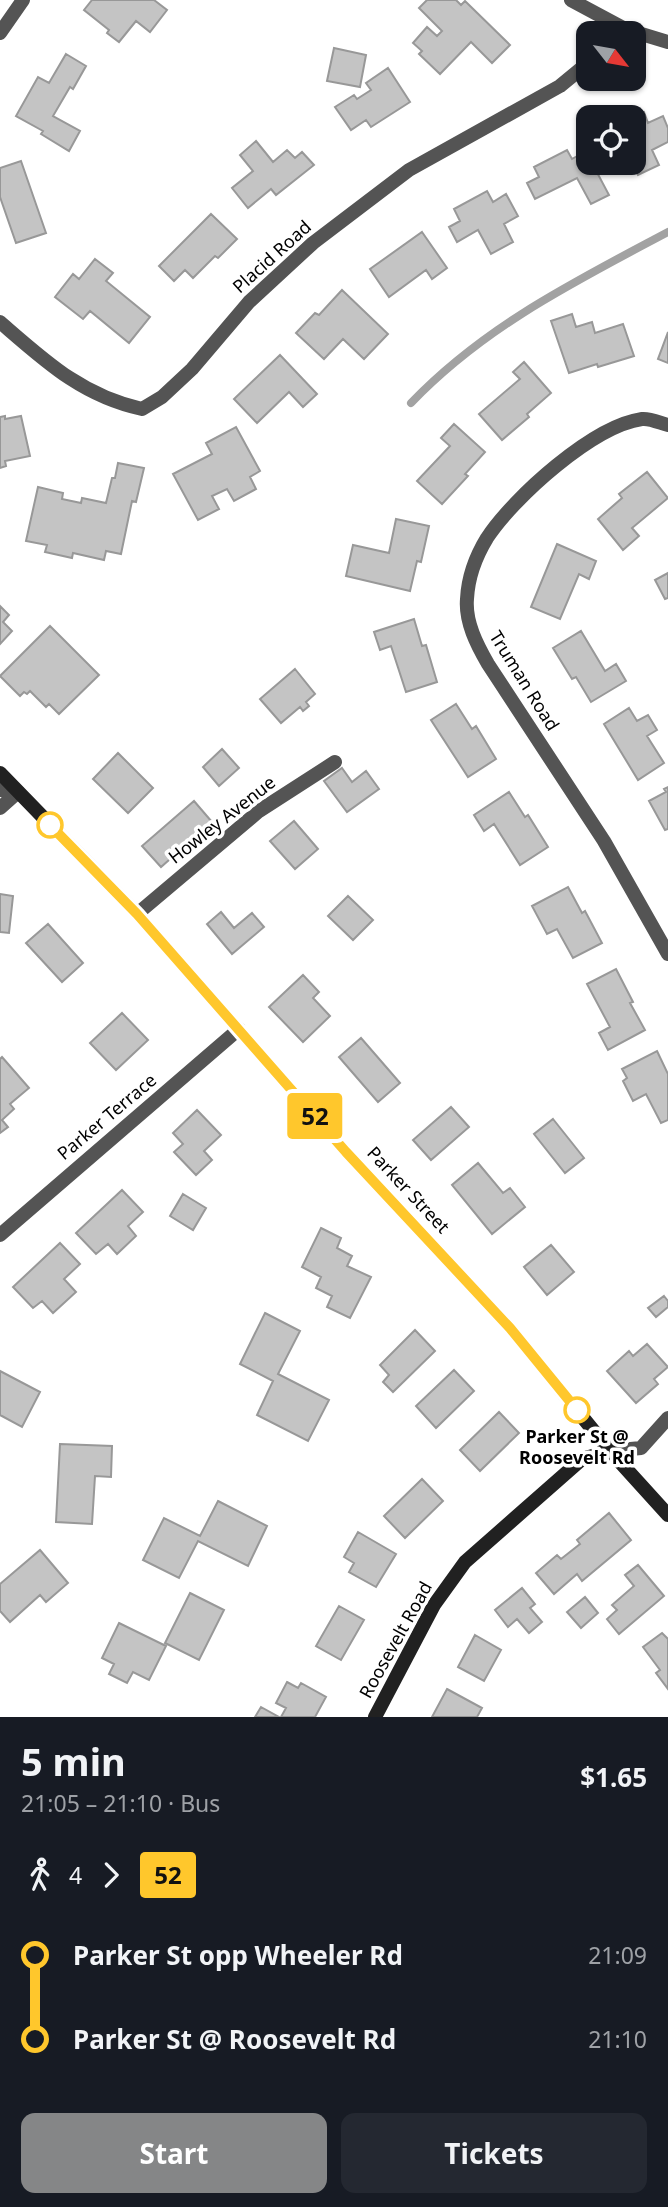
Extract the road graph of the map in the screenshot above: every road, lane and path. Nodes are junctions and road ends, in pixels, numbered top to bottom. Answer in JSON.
{"nodes":[{"id":1,"x":23,"y":0,"type":"edge"},
{"id":2,"x":571,"y":0,"type":"edge"},
{"id":3,"x":606,"y":21,"type":"edge"},
{"id":4,"x":0,"y":33,"type":"edge"},
{"id":5,"x":646,"y":37,"type":"edge"},
{"id":6,"x":668,"y":42,"type":"edge"},
{"id":7,"x":576,"y":73,"type":"edge"},
{"id":8,"x":0,"y":322,"type":"edge"},
{"id":9,"x":668,"y":425,"type":"edge"},
{"id":10,"x":335,"y":762,"type":"dead end"},
{"id":11,"x":0,"y":773,"type":"edge"},
{"id":12,"x":0,"y":790,"type":"edge"},
{"id":13,"x":18,"y":792,"type":"junction"},
{"id":14,"x":0,"y":808,"type":"edge"},
{"id":15,"x":137,"y":914,"type":"junction"},
{"id":16,"x":668,"y":954,"type":"edge"},
{"id":17,"x":239,"y":1029,"type":"junction"},
{"id":18,"x":0,"y":1235,"type":"edge"},
{"id":19,"x":668,"y":1419,"type":"edge"},
{"id":20,"x":610,"y":1451,"type":"junction"},
{"id":21,"x":668,"y":1515,"type":"edge"},
{"id":22,"x":375,"y":1717,"type":"edge"}],
"edges":[{"from":1,"to":4,"type":"street"},
{"from":2,"to":3,"type":"street"},
{"from":5,"to":6,"type":"street"},
{"from":7,"to":8,"type":"street","name":"Placid Road"},
{"from":9,"to":16,"type":"street","name":"Truman Road"},
{"from":10,"to":15,"type":"street","name":"Howley Avenue"},
{"from":11,"to":13,"type":"main road","name":"Parker Street"},
{"from":12,"to":13,"type":"street"},
{"from":13,"to":14,"type":"street"},
{"from":13,"to":15,"type":"main road","name":"Parker Street"},
{"from":15,"to":17,"type":"main road","name":"Parker Street"},
{"from":17,"to":18,"type":"street","name":"Parker Terrace"},
{"from":17,"to":20,"type":"main road","name":"Parker Street"},
{"from":19,"to":20,"type":"street"},
{"from":20,"to":21,"type":"main road","name":"Parker Street"},
{"from":20,"to":22,"type":"main road","name":"Roosevelt Road"}]}
